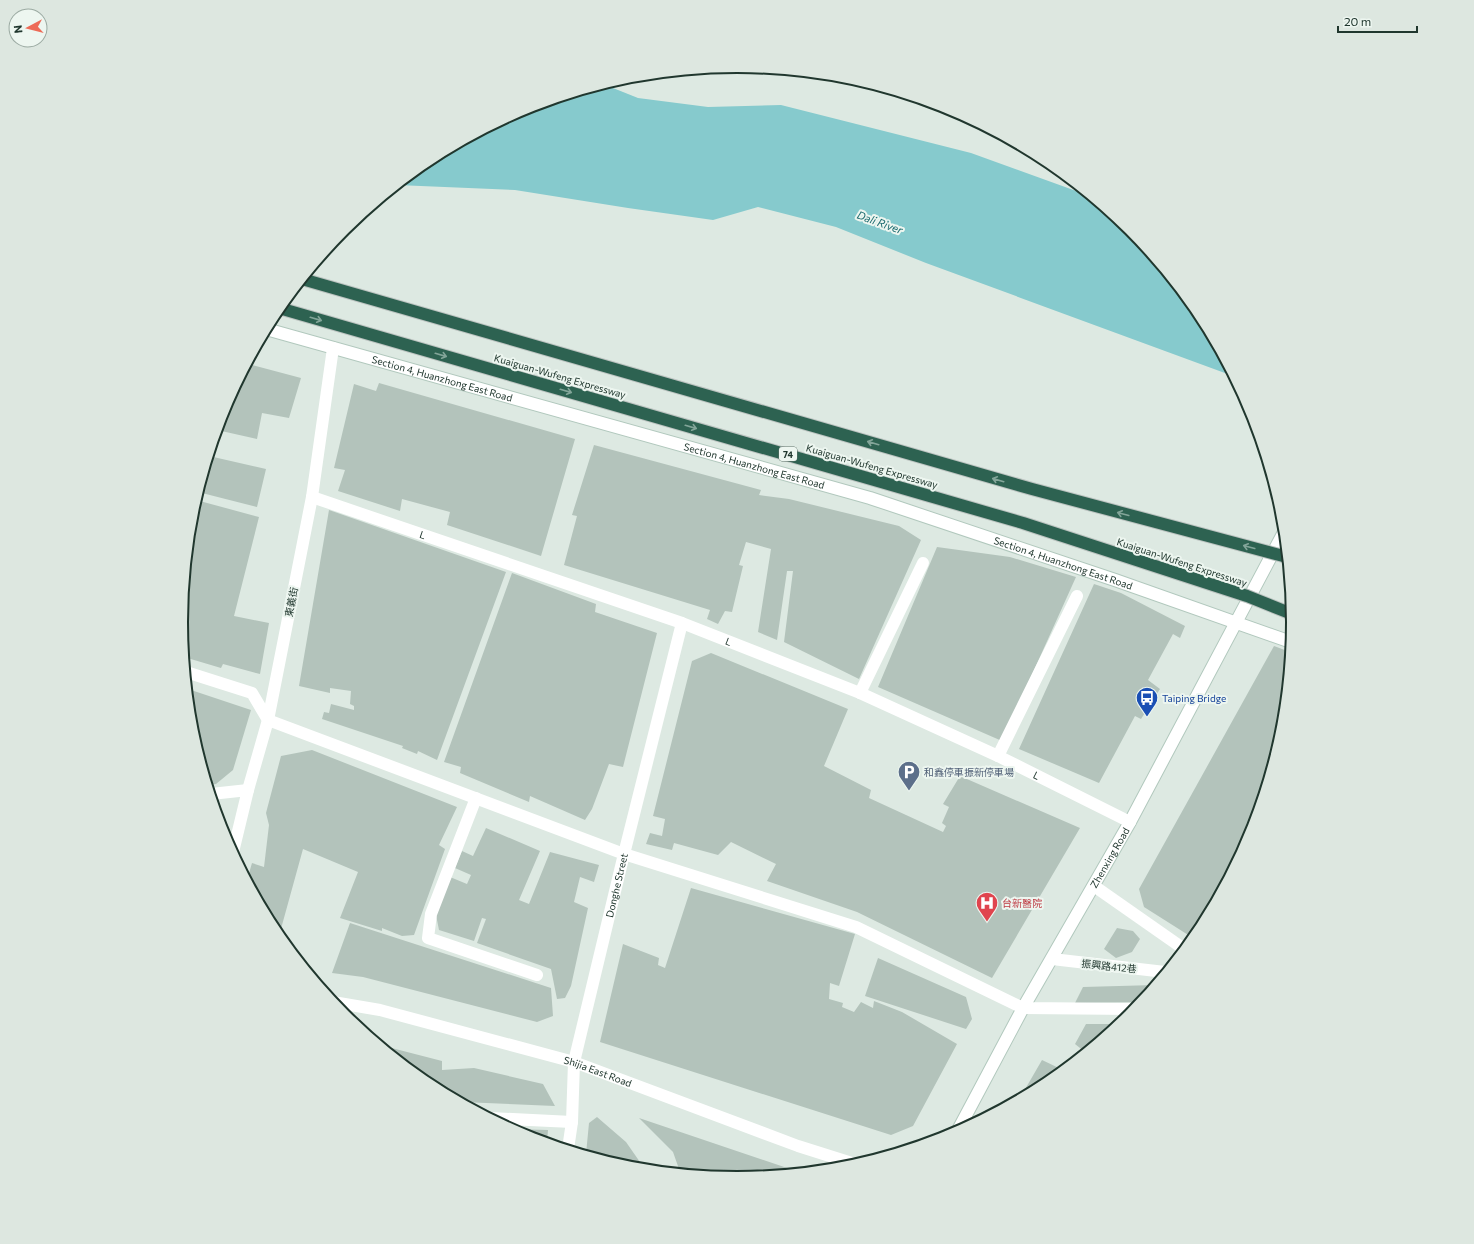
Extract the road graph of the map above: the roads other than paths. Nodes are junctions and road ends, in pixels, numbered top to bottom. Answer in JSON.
{"nodes":[{"id":1,"x":307,"y":281,"type":"edge"},
{"id":2,"x":286,"y":310,"type":"edge"},
{"id":3,"x":272,"y":331,"type":"edge"},
{"id":4,"x":333,"y":348,"type":"junction"},
{"id":5,"x":312,"y":497,"type":"junction"},
{"id":6,"x":1279,"y":540,"type":"edge"},
{"id":7,"x":1282,"y":556,"type":"edge"},
{"id":8,"x":923,"y":563,"type":"dead end"},
{"id":9,"x":1077,"y":596,"type":"dead end"},
{"id":10,"x":1286,"y":611,"type":"edge"},
{"id":11,"x":1235,"y":623,"type":"junction"},
{"id":12,"x":682,"y":624,"type":"junction"},
{"id":13,"x":1285,"y":640,"type":"edge"},
{"id":14,"x":191,"y":674,"type":"edge"},
{"id":15,"x":860,"y":693,"type":"junction"},
{"id":16,"x":268,"y":720,"type":"junction"},
{"id":17,"x":998,"y":756,"type":"junction"},
{"id":18,"x":248,"y":790,"type":"junction"},
{"id":19,"x":216,"y":793,"type":"edge"},
{"id":20,"x":476,"y":798,"type":"junction"},
{"id":21,"x":1130,"y":822,"type":"junction"},
{"id":22,"x":235,"y":843,"type":"edge"},
{"id":23,"x":624,"y":854,"type":"junction"},
{"id":24,"x":1094,"y":886,"type":"junction"},
{"id":25,"x":1179,"y":947,"type":"edge"},
{"id":26,"x":1052,"y":959,"type":"junction"},
{"id":27,"x":1160,"y":971,"type":"edge"},
{"id":28,"x":537,"y":975,"type":"dead end"},
{"id":29,"x":343,"y":1004,"type":"edge"},
{"id":30,"x":1023,"y":1008,"type":"junction"},
{"id":31,"x":1126,"y":1009,"type":"edge"},
{"id":32,"x":574,"y":1062,"type":"junction"},
{"id":33,"x":504,"y":1119,"type":"edge"},
{"id":34,"x":572,"y":1122,"type":"junction"},
{"id":35,"x":962,"y":1122,"type":"edge"},
{"id":36,"x":569,"y":1144,"type":"edge"},
{"id":37,"x":843,"y":1160,"type":"edge"}],
"edges":[{"from":7,"to":1,"type":"highway","one_way":true,"bridge":true},
{"from":2,"to":10,"type":"highway","name":"Kuaiguan-Wufeng Expressway","number":"74","one_way":true,"bridge":true},
{"from":3,"to":4,"type":"street","name":"Section 4, Huanzhong East Road"},
{"from":4,"to":5,"type":"street","name":"東義街"},
{"from":4,"to":11,"type":"street","name":"Section 4, Huanzhong East Road"},
{"from":5,"to":12,"type":"street","name":"L"},
{"from":5,"to":16,"type":"street","name":"東義街"},
{"from":6,"to":11,"type":"street","name":"Zhenxing Road"},
{"from":8,"to":15,"type":"street"},
{"from":9,"to":17,"type":"street"},
{"from":11,"to":13,"type":"street","name":"Section 4, Huanzhong East Road"},
{"from":11,"to":21,"type":"street","name":"Zhenxing Road"},
{"from":12,"to":15,"type":"street","name":"L"},
{"from":12,"to":23,"type":"street","name":"Donghe Street"},
{"from":14,"to":16,"type":"street"},
{"from":15,"to":17,"type":"street","name":"L"},
{"from":16,"to":18,"type":"street","name":"東義街"},
{"from":16,"to":20,"type":"street"},
{"from":17,"to":21,"type":"street","name":"L"},
{"from":18,"to":19,"type":"street"},
{"from":18,"to":22,"type":"street","name":"東義街"},
{"from":20,"to":23,"type":"street"},
{"from":20,"to":28,"type":"street"},
{"from":21,"to":24,"type":"street","name":"Zhenxing Road"},
{"from":23,"to":30,"type":"street"},
{"from":23,"to":32,"type":"street","name":"Donghe Street"},
{"from":24,"to":25,"type":"street"},
{"from":24,"to":26,"type":"street","name":"Zhenxing Road"},
{"from":26,"to":27,"type":"street","name":"振興路412巷"},
{"from":26,"to":30,"type":"street","name":"Zhenxing Road"},
{"from":29,"to":32,"type":"street","name":"Shijia East Road"},
{"from":30,"to":31,"type":"street"},
{"from":30,"to":35,"type":"street","name":"Zhenxing Road"},
{"from":32,"to":34,"type":"street","name":"Donghe Street"},
{"from":32,"to":37,"type":"street","name":"Shijia East Road"},
{"from":33,"to":34,"type":"street"},
{"from":34,"to":36,"type":"street","name":"Donghe Street"}]}
